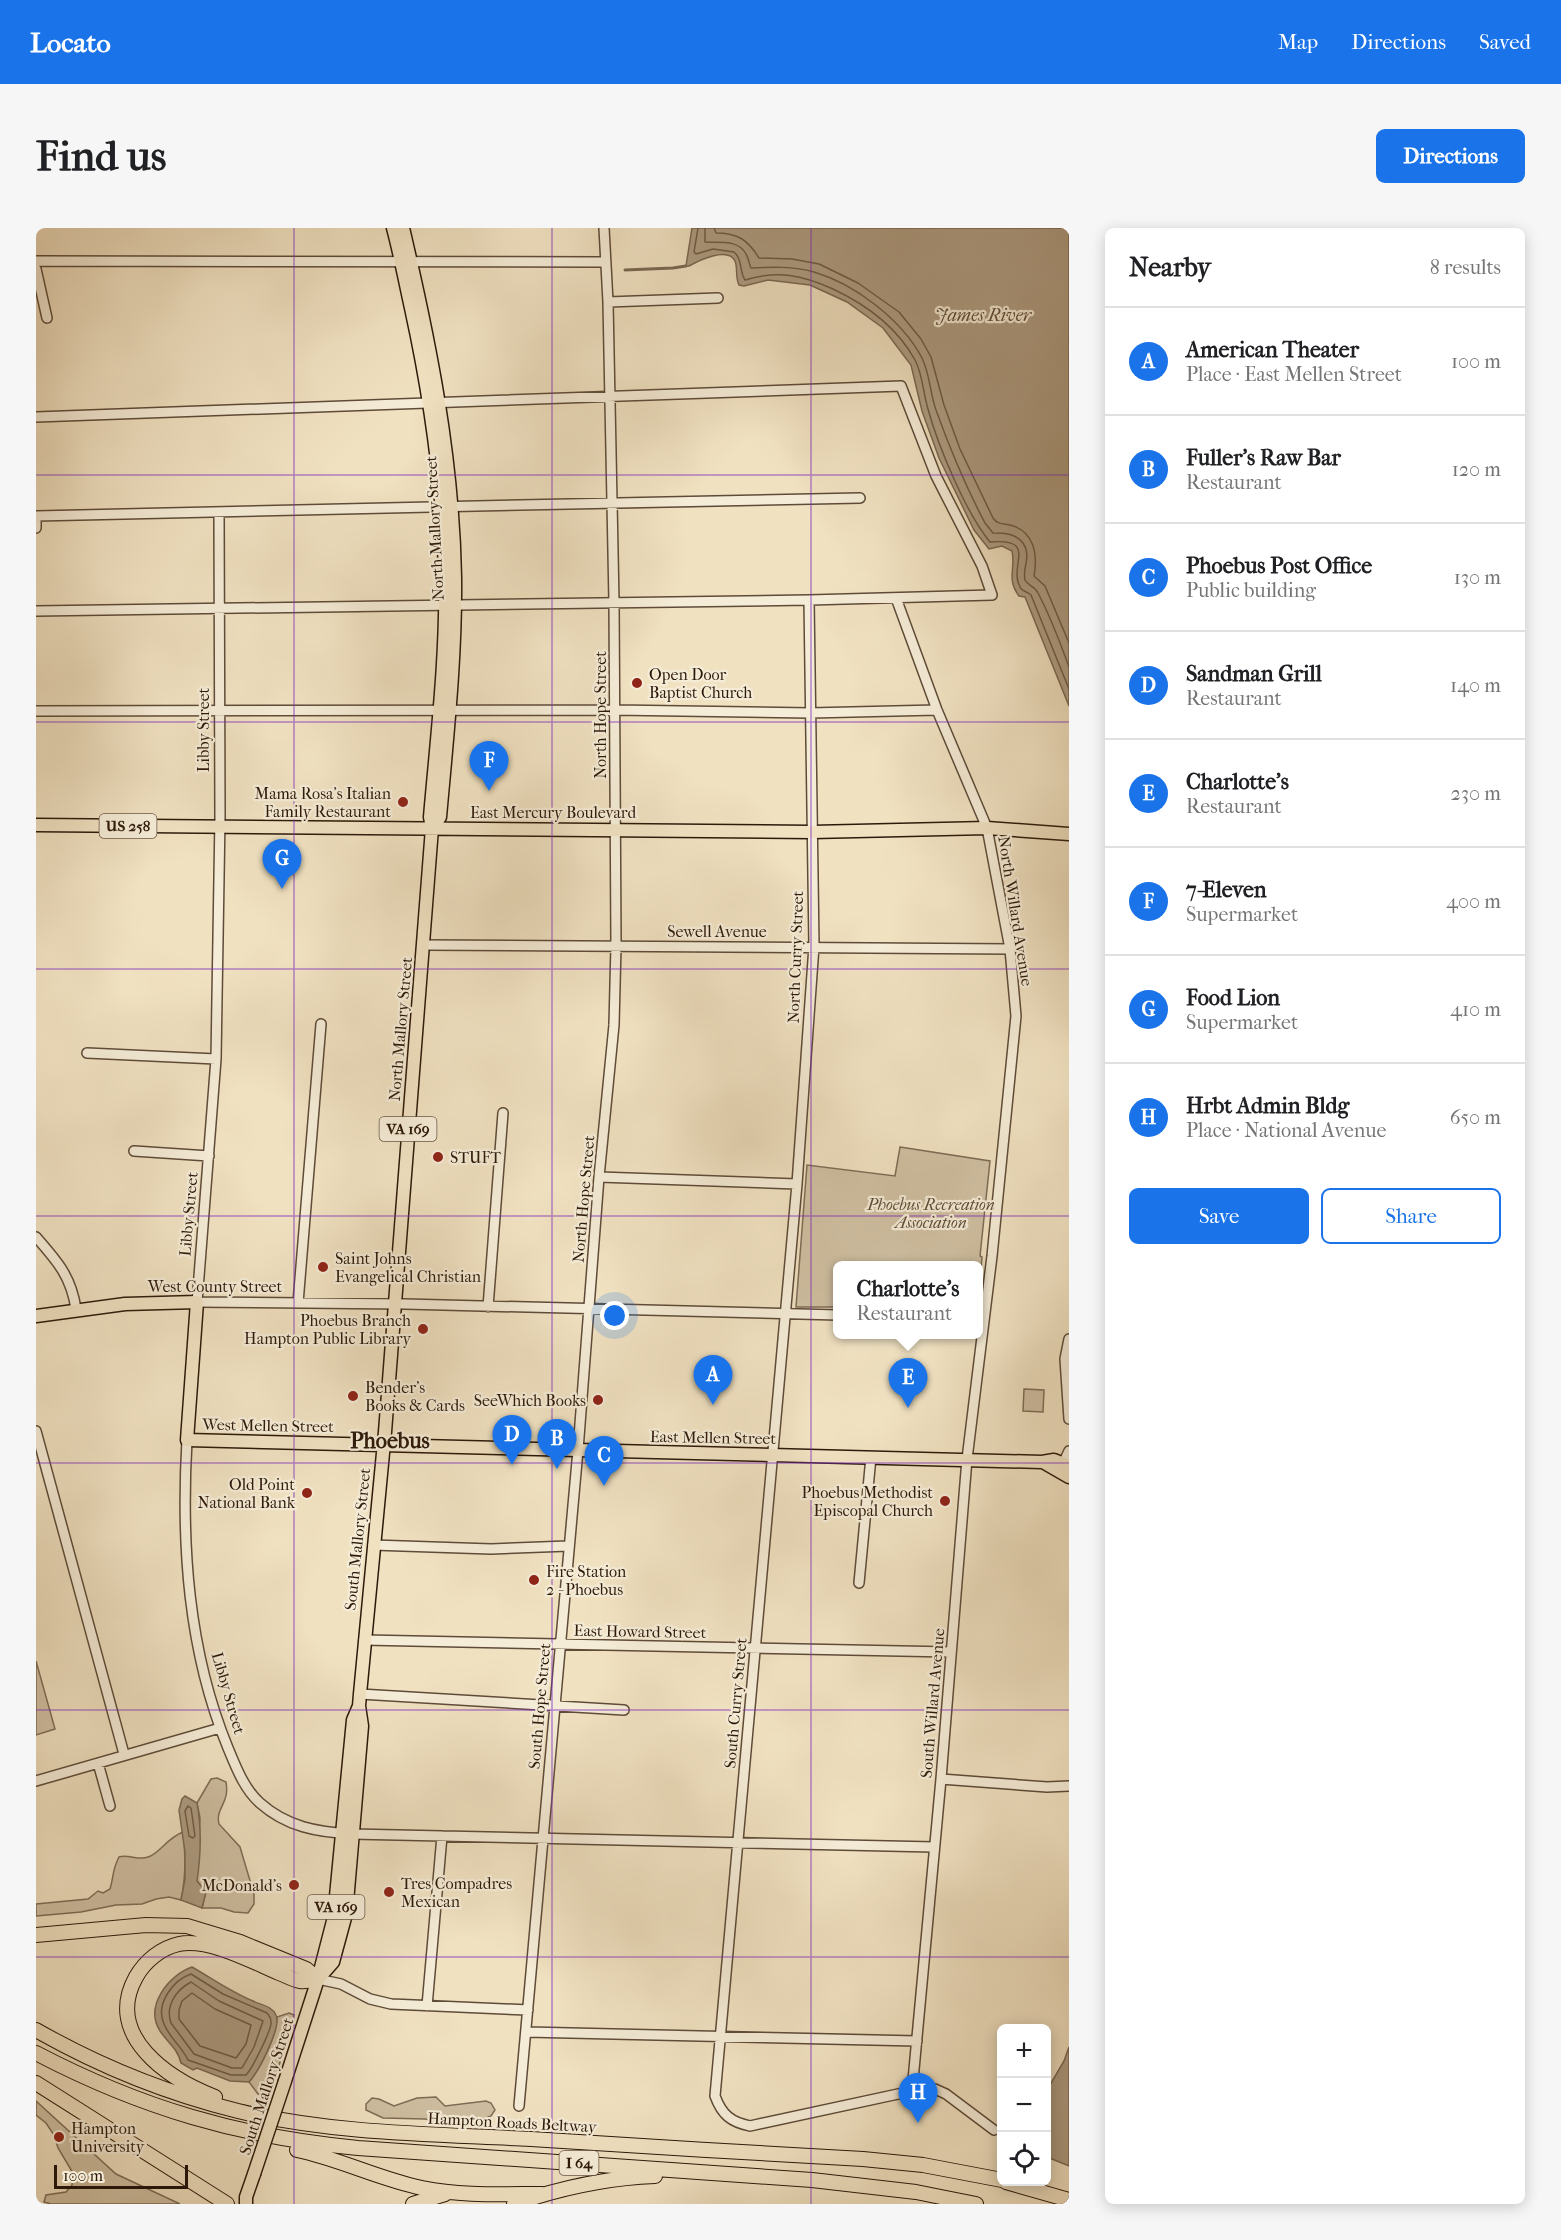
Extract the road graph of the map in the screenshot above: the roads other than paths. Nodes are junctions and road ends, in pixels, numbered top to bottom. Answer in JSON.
{"nodes":[{"id":1,"x":393,"y":228,"type":"edge"},
{"id":2,"x":403,"y":228,"type":"edge"},
{"id":3,"x":604,"y":228,"type":"edge"},
{"id":4,"x":36,"y":261,"type":"edge"},
{"id":5,"x":406,"y":262,"type":"junction"},
{"id":6,"x":604,"y":262,"type":"junction"},
{"id":7,"x":36,"y":269,"type":"edge"},
{"id":8,"x":718,"y":298,"type":"dead end"},
{"id":9,"x":608,"y":302,"type":"junction"},
{"id":10,"x":47,"y":318,"type":"dead end"},
{"id":11,"x":610,"y":395,"type":"junction"},
{"id":12,"x":435,"y":404,"type":"junction"},
{"id":13,"x":36,"y":417,"type":"edge"},
{"id":14,"x":860,"y":498,"type":"dead end"},
{"id":15,"x":611,"y":501,"type":"junction"},
{"id":16,"x":446,"y":507,"type":"junction"},
{"id":17,"x":219,"y":513,"type":"junction"},
{"id":18,"x":36,"y":516,"type":"edge"},
{"id":19,"x":36,"y":528,"type":"edge"},
{"id":20,"x":896,"y":598,"type":"junction"},
{"id":21,"x":809,"y":600,"type":"junction"},
{"id":22,"x":614,"y":602,"type":"junction"},
{"id":23,"x":450,"y":604,"type":"junction"},
{"id":24,"x":220,"y":608,"type":"junction"},
{"id":25,"x":36,"y":611,"type":"edge"},
{"id":26,"x":220,"y":710,"type":"junction"},
{"id":27,"x":615,"y":710,"type":"junction"},
{"id":28,"x":937,"y":710,"type":"junction"},
{"id":29,"x":36,"y":711,"type":"edge"},
{"id":30,"x":444,"y":711,"type":"junction"},
{"id":31,"x":810,"y":713,"type":"junction"},
{"id":32,"x":36,"y":825,"type":"edge"},
{"id":33,"x":219,"y":826,"type":"junction"},
{"id":34,"x":432,"y":828,"type":"junction"},
{"id":35,"x":987,"y":828,"type":"junction"},
{"id":36,"x":615,"y":829,"type":"junction"},
{"id":37,"x":812,"y":832,"type":"junction"},
{"id":38,"x":1069,"y":834,"type":"edge"},
{"id":39,"x":424,"y":945,"type":"junction"},
{"id":40,"x":616,"y":945,"type":"junction"},
{"id":41,"x":814,"y":946,"type":"junction"},
{"id":42,"x":1010,"y":949,"type":"junction"},
{"id":43,"x":321,"y":1024,"type":"dead end"},
{"id":44,"x":87,"y":1053,"type":"dead end"},
{"id":45,"x":216,"y":1059,"type":"junction"},
{"id":46,"x":503,"y":1113,"type":"dead end"},
{"id":47,"x":134,"y":1151,"type":"dead end"},
{"id":48,"x":209,"y":1155,"type":"junction"},
{"id":49,"x":599,"y":1177,"type":"junction"},
{"id":50,"x":797,"y":1184,"type":"junction"},
{"id":51,"x":36,"y":1237,"type":"edge"},
{"id":52,"x":197,"y":1302,"type":"junction"},
{"id":53,"x":298,"y":1303,"type":"junction"},
{"id":54,"x":394,"y":1304,"type":"junction"},
{"id":55,"x":488,"y":1306,"type":"junction"},
{"id":56,"x":76,"y":1309,"type":"junction"},
{"id":57,"x":589,"y":1309,"type":"junction"},
{"id":58,"x":983,"y":1310,"type":"edge"},
{"id":59,"x":785,"y":1314,"type":"junction"},
{"id":60,"x":833,"y":1315,"type":"edge"},
{"id":61,"x":36,"y":1316,"type":"edge"},
{"id":62,"x":980,"y":1339,"type":"edge"},
{"id":63,"x":1069,"y":1339,"type":"edge"},
{"id":64,"x":1069,"y":1419,"type":"edge"},
{"id":65,"x":36,"y":1431,"type":"edge"},
{"id":66,"x":187,"y":1440,"type":"junction"},
{"id":67,"x":383,"y":1444,"type":"junction"},
{"id":68,"x":578,"y":1450,"type":"junction"},
{"id":69,"x":1069,"y":1451,"type":"edge"},
{"id":70,"x":772,"y":1455,"type":"junction"},
{"id":71,"x":871,"y":1456,"type":"junction"},
{"id":72,"x":967,"y":1459,"type":"junction"},
{"id":73,"x":1065,"y":1469,"type":"edge"},
{"id":74,"x":373,"y":1545,"type":"junction"},
{"id":75,"x":568,"y":1546,"type":"junction"},
{"id":76,"x":859,"y":1582,"type":"dead end"},
{"id":77,"x":364,"y":1640,"type":"junction"},
{"id":78,"x":560,"y":1645,"type":"junction"},
{"id":79,"x":755,"y":1649,"type":"junction"},
{"id":80,"x":951,"y":1652,"type":"junction"},
{"id":81,"x":360,"y":1700,"type":"junction"},
{"id":82,"x":554,"y":1706,"type":"junction"},
{"id":83,"x":624,"y":1710,"type":"dead end"},
{"id":84,"x":220,"y":1728,"type":"junction"},
{"id":85,"x":124,"y":1754,"type":"junction"},
{"id":86,"x":98,"y":1763,"type":"junction"},
{"id":87,"x":941,"y":1779,"type":"junction"},
{"id":88,"x":36,"y":1782,"type":"edge"},
{"id":89,"x":1069,"y":1786,"type":"edge"},
{"id":90,"x":110,"y":1806,"type":"dead end"},
{"id":91,"x":348,"y":1834,"type":"junction"},
{"id":92,"x":442,"y":1836,"type":"junction"},
{"id":93,"x":543,"y":1839,"type":"junction"},
{"id":94,"x":738,"y":1843,"type":"junction"},
{"id":95,"x":934,"y":1847,"type":"junction"},
{"id":96,"x":36,"y":1935,"type":"edge"},
{"id":97,"x":318,"y":1979,"type":"junction"},
{"id":98,"x":427,"y":2006,"type":"junction"},
{"id":99,"x":528,"y":2010,"type":"junction"},
{"id":100,"x":36,"y":2030,"type":"edge"},
{"id":101,"x":527,"y":2032,"type":"junction"},
{"id":102,"x":721,"y":2037,"type":"junction"},
{"id":103,"x":916,"y":2042,"type":"junction"},
{"id":104,"x":36,"y":2053,"type":"edge"},
{"id":105,"x":36,"y":2083,"type":"edge"},
{"id":106,"x":912,"y":2091,"type":"junction"},
{"id":107,"x":519,"y":2106,"type":"dead end"},
{"id":108,"x":184,"y":2116,"type":"junction"},
{"id":109,"x":382,"y":2130,"type":"junction"},
{"id":110,"x":994,"y":2130,"type":"dead end"},
{"id":111,"x":718,"y":2174,"type":"junction"},
{"id":112,"x":997,"y":2180,"type":"edge"},
{"id":113,"x":1023,"y":2186,"type":"edge"},
{"id":114,"x":451,"y":2192,"type":"junction"},
{"id":115,"x":542,"y":2194,"type":"junction"},
{"id":116,"x":953,"y":2199,"type":"junction"},
{"id":117,"x":1069,"y":2200,"type":"edge"},
{"id":118,"x":227,"y":2204,"type":"edge"},
{"id":119,"x":246,"y":2204,"type":"edge"},
{"id":120,"x":413,"y":2204,"type":"edge"},
{"id":121,"x":514,"y":2204,"type":"edge"},
{"id":122,"x":968,"y":2204,"type":"edge"},
{"id":123,"x":976,"y":2204,"type":"edge"}],
"edges":[{"from":1,"to":5,"type":"main road","name":"North Mallory Street","number":"VA 169"},
{"from":2,"to":5,"type":"main road","name":"North Mallory Street","number":"VA 169"},
{"from":3,"to":6,"type":"street","name":"North Hope Street"},
{"from":4,"to":5,"type":"street"},
{"from":5,"to":6,"type":"street"},
{"from":5,"to":12,"type":"main road","name":"North Mallory Street","number":"VA 169"},
{"from":6,"to":9,"type":"street","name":"North Hope Street"},
{"from":7,"to":10,"type":"street"},
{"from":8,"to":9,"type":"street"},
{"from":9,"to":11,"type":"street","name":"North Hope Street"},
{"from":11,"to":12,"type":"street"},
{"from":11,"to":15,"type":"street","name":"North Hope Street"},
{"from":11,"to":20,"type":"street"},
{"from":12,"to":13,"type":"street"},
{"from":12,"to":16,"type":"main road","name":"North Mallory Street","number":"VA 169"},
{"from":14,"to":15,"type":"street"},
{"from":15,"to":16,"type":"street"},
{"from":15,"to":22,"type":"street","name":"North Hope Street"},
{"from":16,"to":17,"type":"street"},
{"from":16,"to":23,"type":"main road","name":"North Mallory Street","number":"VA 169"},
{"from":17,"to":18,"type":"street"},
{"from":17,"to":24,"type":"street","name":"Libby Street"},
{"from":18,"to":19,"type":"street"},
{"from":20,"to":21,"type":"street"},
{"from":20,"to":28,"type":"street","name":"North Willard Avenue"},
{"from":21,"to":22,"type":"street"},
{"from":21,"to":31,"type":"street","name":"North Curry Street"},
{"from":22,"to":23,"type":"street"},
{"from":22,"to":27,"type":"street","name":"North Hope Street"},
{"from":23,"to":24,"type":"street"},
{"from":23,"to":30,"type":"main road","name":"North Mallory Street","number":"VA 169"},
{"from":24,"to":25,"type":"street"},
{"from":24,"to":26,"type":"street","name":"Libby Street"},
{"from":26,"to":29,"type":"street"},
{"from":26,"to":30,"type":"street"},
{"from":26,"to":33,"type":"street","name":"Libby Street"},
{"from":27,"to":30,"type":"street"},
{"from":27,"to":31,"type":"street"},
{"from":27,"to":36,"type":"street","name":"North Hope Street"},
{"from":28,"to":31,"type":"street"},
{"from":28,"to":35,"type":"street","name":"North Willard Avenue"},
{"from":30,"to":34,"type":"main road","name":"North Mallory Street","number":"VA 169"},
{"from":31,"to":37,"type":"street","name":"North Curry Street"},
{"from":32,"to":33,"type":"main road","name":"East Mercury Boulevard","number":"US 258"},
{"from":33,"to":34,"type":"main road","name":"East Mercury Boulevard","number":"US 258"},
{"from":33,"to":45,"type":"street","name":"Libby Street"},
{"from":34,"to":36,"type":"main road","name":"East Mercury Boulevard","number":"US 258"},
{"from":34,"to":39,"type":"main road","name":"North Mallory Street","number":"VA 169"},
{"from":35,"to":37,"type":"main road","name":"East Mercury Boulevard","number":"US 258"},
{"from":35,"to":38,"type":"main road","name":"East Mercury Boulevard","number":"US 258"},
{"from":35,"to":42,"type":"street","name":"North Willard Avenue"},
{"from":36,"to":37,"type":"main road","name":"East Mercury Boulevard","number":"US 258"},
{"from":36,"to":40,"type":"street","name":"North Hope Street"},
{"from":37,"to":41,"type":"street","name":"North Curry Street"},
{"from":39,"to":40,"type":"street","name":"Sewell Avenue"},
{"from":39,"to":54,"type":"main road","name":"North Mallory Street","number":"VA 169"},
{"from":40,"to":41,"type":"street","name":"Sewell Avenue"},
{"from":40,"to":49,"type":"street","name":"North Hope Street"},
{"from":41,"to":42,"type":"street","name":"Sewell Avenue"},
{"from":41,"to":50,"type":"street","name":"North Curry Street"},
{"from":42,"to":58,"type":"street","name":"North Willard Avenue"},
{"from":43,"to":53,"type":"street"},
{"from":44,"to":45,"type":"street"},
{"from":45,"to":48,"type":"street","name":"Libby Street"},
{"from":46,"to":55,"type":"street"},
{"from":47,"to":48,"type":"street"},
{"from":48,"to":52,"type":"street","name":"Libby Street"},
{"from":49,"to":50,"type":"street"},
{"from":49,"to":57,"type":"street","name":"North Hope Street"},
{"from":50,"to":59,"type":"street","name":"North Curry Street"},
{"from":51,"to":56,"type":"street"},
{"from":52,"to":53,"type":"street","name":"West County Street"},
{"from":52,"to":56,"type":"main road","name":"West County Street"},
{"from":52,"to":66,"type":"main road","name":"Libby Street"},
{"from":53,"to":54,"type":"street","name":"West County Street"},
{"from":54,"to":55,"type":"street","name":"West County Street"},
{"from":54,"to":67,"type":"main road","name":"South Mallory Street","number":"VA 169"},
{"from":55,"to":57,"type":"street","name":"West County Street"},
{"from":56,"to":61,"type":"main road","name":"West County Street"},
{"from":57,"to":59,"type":"street","name":"West County Street"},
{"from":57,"to":68,"type":"street","name":"South Hope Street"},
{"from":59,"to":60,"type":"street","name":"West County Street"},
{"from":59,"to":70,"type":"street","name":"South Curry Street"},
{"from":62,"to":72,"type":"street","name":"South Willard Avenue"},
{"from":63,"to":64,"type":"street"},
{"from":65,"to":85,"type":"street"},
{"from":66,"to":67,"type":"main road","name":"West Mellen Street"},
{"from":66,"to":84,"type":"street","name":"Libby Street"},
{"from":67,"to":68,"type":"main road","name":"East Mellen Street"},
{"from":67,"to":74,"type":"main road","name":"South Mallory Street","number":"VA 169"},
{"from":68,"to":70,"type":"main road","name":"East Mellen Street"},
{"from":68,"to":75,"type":"street","name":"South Hope Street"},
{"from":69,"to":73,"type":"street"},
{"from":70,"to":71,"type":"main road","name":"East Mellen Street"},
{"from":70,"to":79,"type":"street","name":"South Curry Street"},
{"from":71,"to":72,"type":"main road","name":"East Mellen Street"},
{"from":71,"to":76,"type":"street"},
{"from":72,"to":73,"type":"main road","name":"East Mellen Street"},
{"from":72,"to":80,"type":"street","name":"South Willard Avenue"},
{"from":74,"to":75,"type":"street"},
{"from":74,"to":77,"type":"main road","name":"South Mallory Street","number":"VA 169"},
{"from":75,"to":78,"type":"street","name":"South Hope Street"},
{"from":77,"to":78,"type":"street","name":"East Howard Street"},
{"from":77,"to":81,"type":"main road","name":"South Mallory Street","number":"VA 169"},
{"from":78,"to":79,"type":"street","name":"East Howard Street"},
{"from":78,"to":82,"type":"street","name":"South Hope Street"},
{"from":79,"to":80,"type":"street","name":"East Howard Street"},
{"from":79,"to":94,"type":"street","name":"South Curry Street"},
{"from":80,"to":87,"type":"street","name":"South Willard Avenue"},
{"from":81,"to":82,"type":"street"},
{"from":81,"to":91,"type":"main road","name":"South Mallory Street","number":"VA 169"},
{"from":82,"to":83,"type":"street"},
{"from":82,"to":93,"type":"street","name":"South Hope Street"},
{"from":84,"to":85,"type":"street"},
{"from":84,"to":91,"type":"street","name":"Libby Street"},
{"from":85,"to":86,"type":"street"},
{"from":86,"to":88,"type":"street"},
{"from":86,"to":90,"type":"street"},
{"from":87,"to":89,"type":"street"},
{"from":87,"to":95,"type":"street","name":"South Willard Avenue"},
{"from":91,"to":92,"type":"street","name":"Libby Street"},
{"from":91,"to":97,"type":"main road","name":"South Mallory Street","number":"VA 169"},
{"from":92,"to":93,"type":"street","name":"Libby Street"},
{"from":92,"to":98,"type":"street"},
{"from":93,"to":94,"type":"street","name":"Libby Street"},
{"from":93,"to":99,"type":"street","name":"South Hope Street"},
{"from":94,"to":95,"type":"street","name":"Libby Street"},
{"from":94,"to":102,"type":"street","name":"South Curry Street"},
{"from":95,"to":103,"type":"street","name":"South Willard Avenue"},
{"from":96,"to":97,"type":"highway"},
{"from":97,"to":98,"type":"street"},
{"from":97,"to":109,"type":"highway"},
{"from":97,"to":119,"type":"main road","name":"South Mallory Street","number":"VA 169","bridge":true},
{"from":98,"to":99,"type":"street"},
{"from":99,"to":101,"type":"street","name":"South Hope Street"},
{"from":100,"to":109,"type":"highway","name":"Hampton Roads Beltway","number":"I 64"},
{"from":101,"to":102,"type":"street"},
{"from":101,"to":107,"type":"street","name":"South Hope Street"},
{"from":102,"to":103,"type":"street"},
{"from":102,"to":106,"type":"street","name":"South Curry Street"},
{"from":103,"to":106,"type":"street","name":"South Willard Avenue"},
{"from":104,"to":108,"type":"highway","number":"I 64"},
{"from":105,"to":118,"type":"highway"},
{"from":106,"to":110,"type":"street"},
{"from":108,"to":111,"type":"highway","number":"I 64"},
{"from":108,"to":114,"type":"highway"},
{"from":109,"to":112,"type":"highway","name":"Hampton Roads Beltway","number":"I 64"},
{"from":111,"to":115,"type":"highway"},
{"from":111,"to":116,"type":"highway","number":"I 64"},
{"from":113,"to":117,"type":"highway"},
{"from":114,"to":115,"type":"highway"},
{"from":114,"to":120,"type":"highway"},
{"from":115,"to":121,"type":"highway"},
{"from":116,"to":122,"type":"highway"},
{"from":116,"to":123,"type":"highway","number":"I 64"}]}
